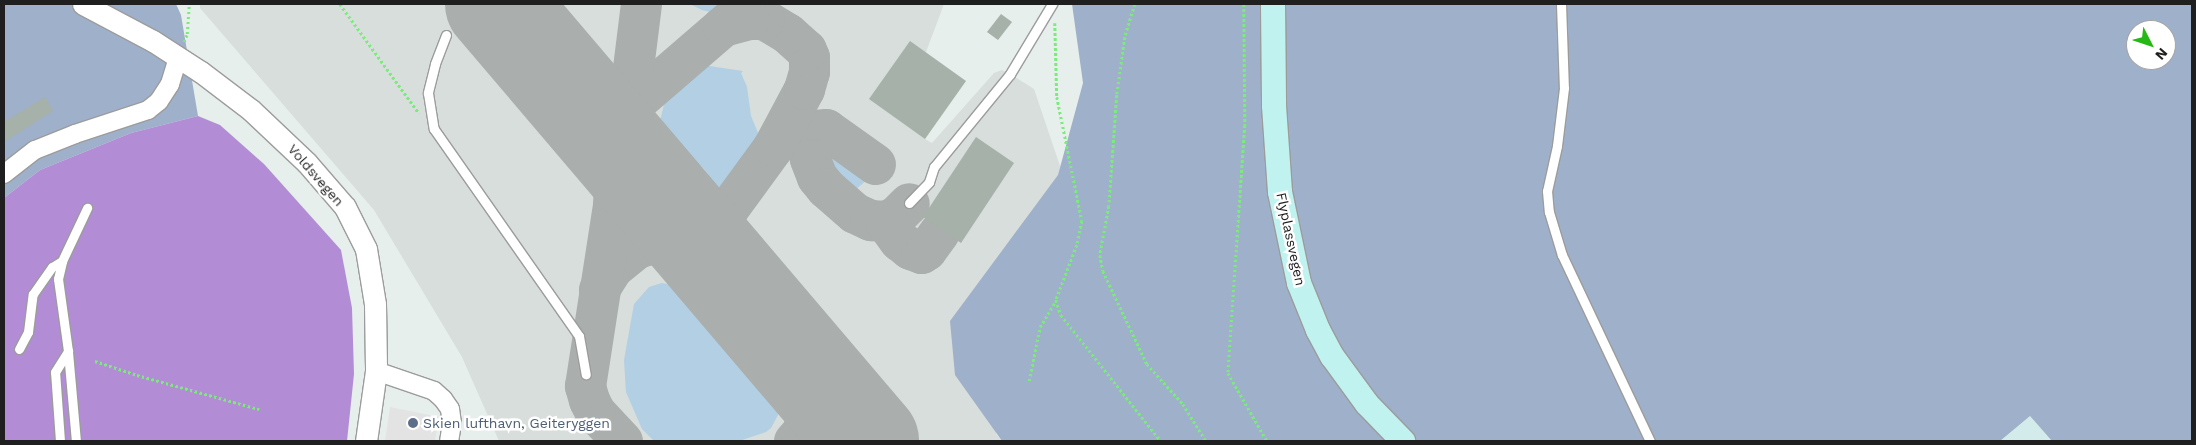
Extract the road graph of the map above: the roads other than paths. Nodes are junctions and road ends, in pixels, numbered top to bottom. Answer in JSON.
{"nodes":[{"id":1,"x":82,"y":4,"type":"edge"},
{"id":2,"x":1052,"y":4,"type":"edge"},
{"id":3,"x":1273,"y":4,"type":"edge"},
{"id":4,"x":1561,"y":4,"type":"edge"},
{"id":5,"x":446,"y":35,"type":"dead end"},
{"id":6,"x":178,"y":57,"type":"junction"},
{"id":7,"x":4,"y":174,"type":"edge"},
{"id":8,"x":909,"y":203,"type":"dead end"},
{"id":9,"x":88,"y":208,"type":"dead end"},
{"id":10,"x":62,"y":261,"type":"junction"},
{"id":11,"x":19,"y":348,"type":"dead end"},
{"id":12,"x":68,"y":351,"type":"junction"},
{"id":13,"x":376,"y":372,"type":"junction"},
{"id":14,"x":586,"y":374,"type":"dead end"},
{"id":15,"x":60,"y":441,"type":"edge"},
{"id":16,"x":76,"y":441,"type":"edge"},
{"id":17,"x":366,"y":441,"type":"edge"},
{"id":18,"x":449,"y":441,"type":"edge"},
{"id":19,"x":1403,"y":441,"type":"edge"},
{"id":20,"x":1650,"y":441,"type":"edge"}],
"edges":[{"from":1,"to":6,"type":"street","name":"Voldsvegen"},
{"from":2,"to":8,"type":"lane"},
{"from":3,"to":19,"type":"main road","name":"Flyplassvegen"},
{"from":4,"to":20,"type":"lane"},
{"from":5,"to":14,"type":"lane"},
{"from":6,"to":7,"type":"street"},
{"from":6,"to":13,"type":"street","name":"Voldsvegen"},
{"from":9,"to":10,"type":"lane"},
{"from":10,"to":11,"type":"lane"},
{"from":10,"to":12,"type":"lane"},
{"from":12,"to":15,"type":"lane"},
{"from":12,"to":16,"type":"lane"},
{"from":13,"to":17,"type":"street","name":"Voldsvegen"},
{"from":13,"to":18,"type":"street"}]}
